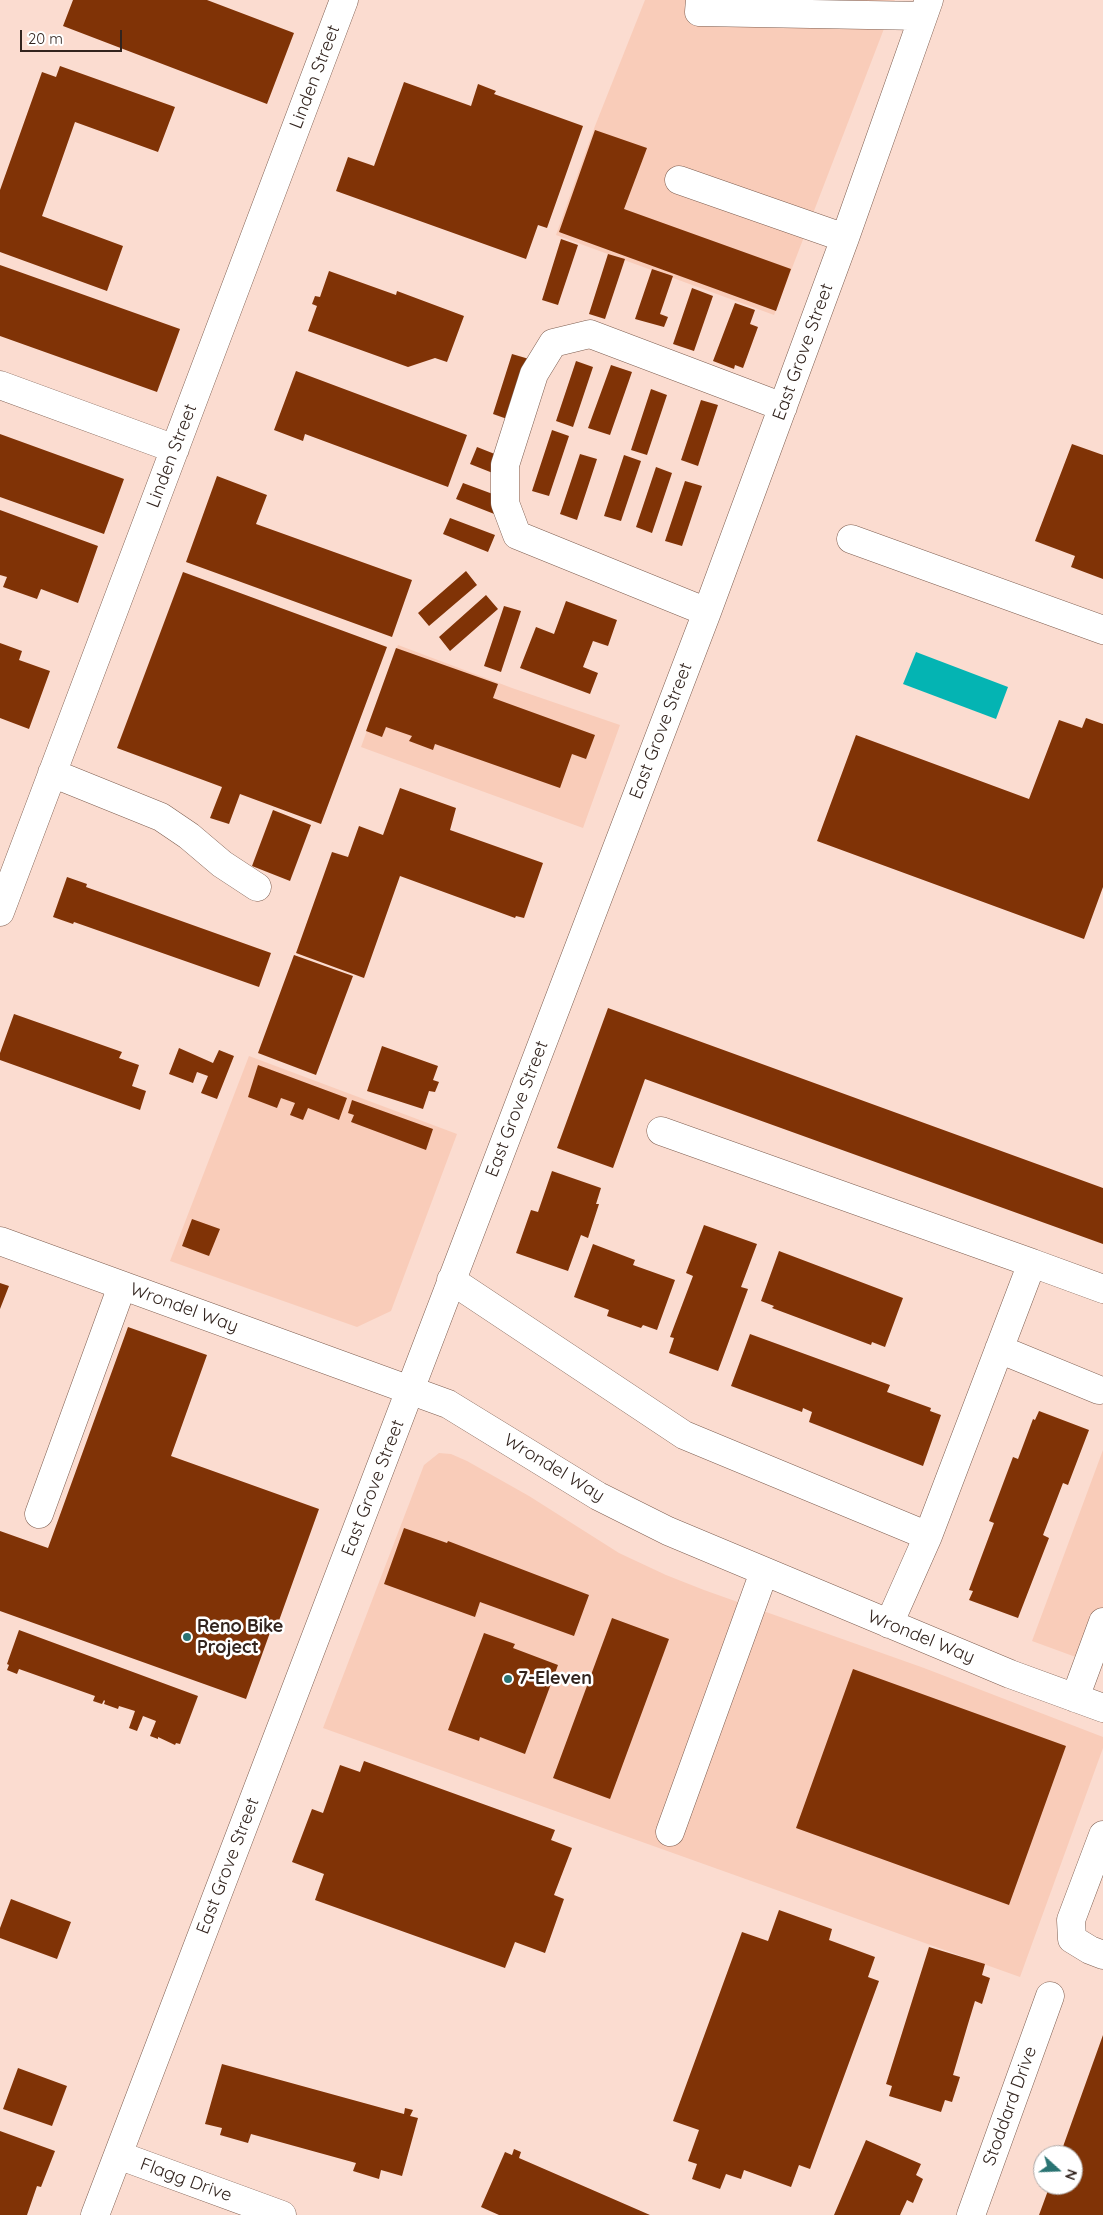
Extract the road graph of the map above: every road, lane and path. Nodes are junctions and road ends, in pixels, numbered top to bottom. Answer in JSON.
{"nodes":[{"id":1,"x":344,"y":0,"type":"edge"},
{"id":2,"x":700,"y":0,"type":"edge"},
{"id":3,"x":926,"y":8,"type":"edge"},
{"id":4,"x":679,"y":180,"type":"dead end"},
{"id":5,"x":845,"y":238,"type":"junction"},
{"id":6,"x":0,"y":385,"type":"edge"},
{"id":7,"x":783,"y":407,"type":"junction"},
{"id":8,"x":175,"y":449,"type":"junction"},
{"id":9,"x":851,"y":539,"type":"dead end"},
{"id":10,"x":707,"y":612,"type":"junction"},
{"id":11,"x":1103,"y":630,"type":"edge"},
{"id":12,"x":52,"y":773,"type":"junction"},
{"id":13,"x":257,"y":887,"type":"dead end"},
{"id":14,"x":0,"y":912,"type":"edge"},
{"id":15,"x":661,"y":1131,"type":"dead end"},
{"id":16,"x":0,"y":1241,"type":"edge"},
{"id":17,"x":1032,"y":1263,"type":"junction"},
{"id":18,"x":451,"y":1280,"type":"junction"},
{"id":19,"x":122,"y":1286,"type":"junction"},
{"id":20,"x":1103,"y":1289,"type":"edge"},
{"id":21,"x":999,"y":1350,"type":"junction"},
{"id":22,"x":410,"y":1390,"type":"junction"},
{"id":23,"x":1099,"y":1390,"type":"dead end"},
{"id":24,"x":39,"y":1514,"type":"dead end"},
{"id":25,"x":928,"y":1536,"type":"junction"},
{"id":26,"x":764,"y":1572,"type":"junction"},
{"id":27,"x":1103,"y":1622,"type":"edge"},
{"id":28,"x":889,"y":1624,"type":"junction"},
{"id":29,"x":1075,"y":1698,"type":"junction"},
{"id":30,"x":1103,"y":1708,"type":"edge"},
{"id":31,"x":670,"y":1832,"type":"dead end"},
{"id":32,"x":1103,"y":1835,"type":"edge"},
{"id":33,"x":1103,"y":1955,"type":"edge"},
{"id":34,"x":1050,"y":1996,"type":"dead end"},
{"id":35,"x":118,"y":2156,"type":"junction"},
{"id":36,"x":95,"y":2215,"type":"edge"},
{"id":37,"x":282,"y":2215,"type":"edge"},
{"id":38,"x":971,"y":2215,"type":"edge"}],
"edges":[{"from":1,"to":8,"type":"street","name":"Linden Street"},
{"from":2,"to":3,"type":"street"},
{"from":3,"to":5,"type":"street","name":"East Grove Street"},
{"from":4,"to":5,"type":"street"},
{"from":5,"to":7,"type":"street","name":"East Grove Street"},
{"from":6,"to":8,"type":"street"},
{"from":7,"to":10,"type":"street","name":"East Grove Street"},
{"from":7,"to":10,"type":"street"},
{"from":8,"to":12,"type":"street","name":"Linden Street"},
{"from":9,"to":11,"type":"street"},
{"from":10,"to":18,"type":"street","name":"East Grove Street"},
{"from":12,"to":13,"type":"street"},
{"from":12,"to":14,"type":"street","name":"Linden Street"},
{"from":15,"to":17,"type":"street"},
{"from":16,"to":19,"type":"street","name":"Wrondel Way"},
{"from":17,"to":20,"type":"street"},
{"from":17,"to":21,"type":"street"},
{"from":18,"to":22,"type":"street","name":"East Grove Street"},
{"from":18,"to":25,"type":"street"},
{"from":19,"to":22,"type":"street","name":"Wrondel Way"},
{"from":19,"to":24,"type":"street"},
{"from":21,"to":23,"type":"street"},
{"from":21,"to":25,"type":"street"},
{"from":22,"to":26,"type":"street","name":"Wrondel Way"},
{"from":22,"to":35,"type":"street","name":"East Grove Street"},
{"from":25,"to":28,"type":"street"},
{"from":26,"to":28,"type":"street","name":"Wrondel Way"},
{"from":26,"to":31,"type":"street"},
{"from":27,"to":29,"type":"street"},
{"from":28,"to":29,"type":"street","name":"Wrondel Way"},
{"from":29,"to":30,"type":"street","name":"Wrondel Way"},
{"from":32,"to":33,"type":"street"},
{"from":34,"to":38,"type":"street","name":"Stoddard Drive"},
{"from":35,"to":36,"type":"street","name":"East Grove Street"},
{"from":35,"to":37,"type":"street","name":"Flagg Drive"}]}
